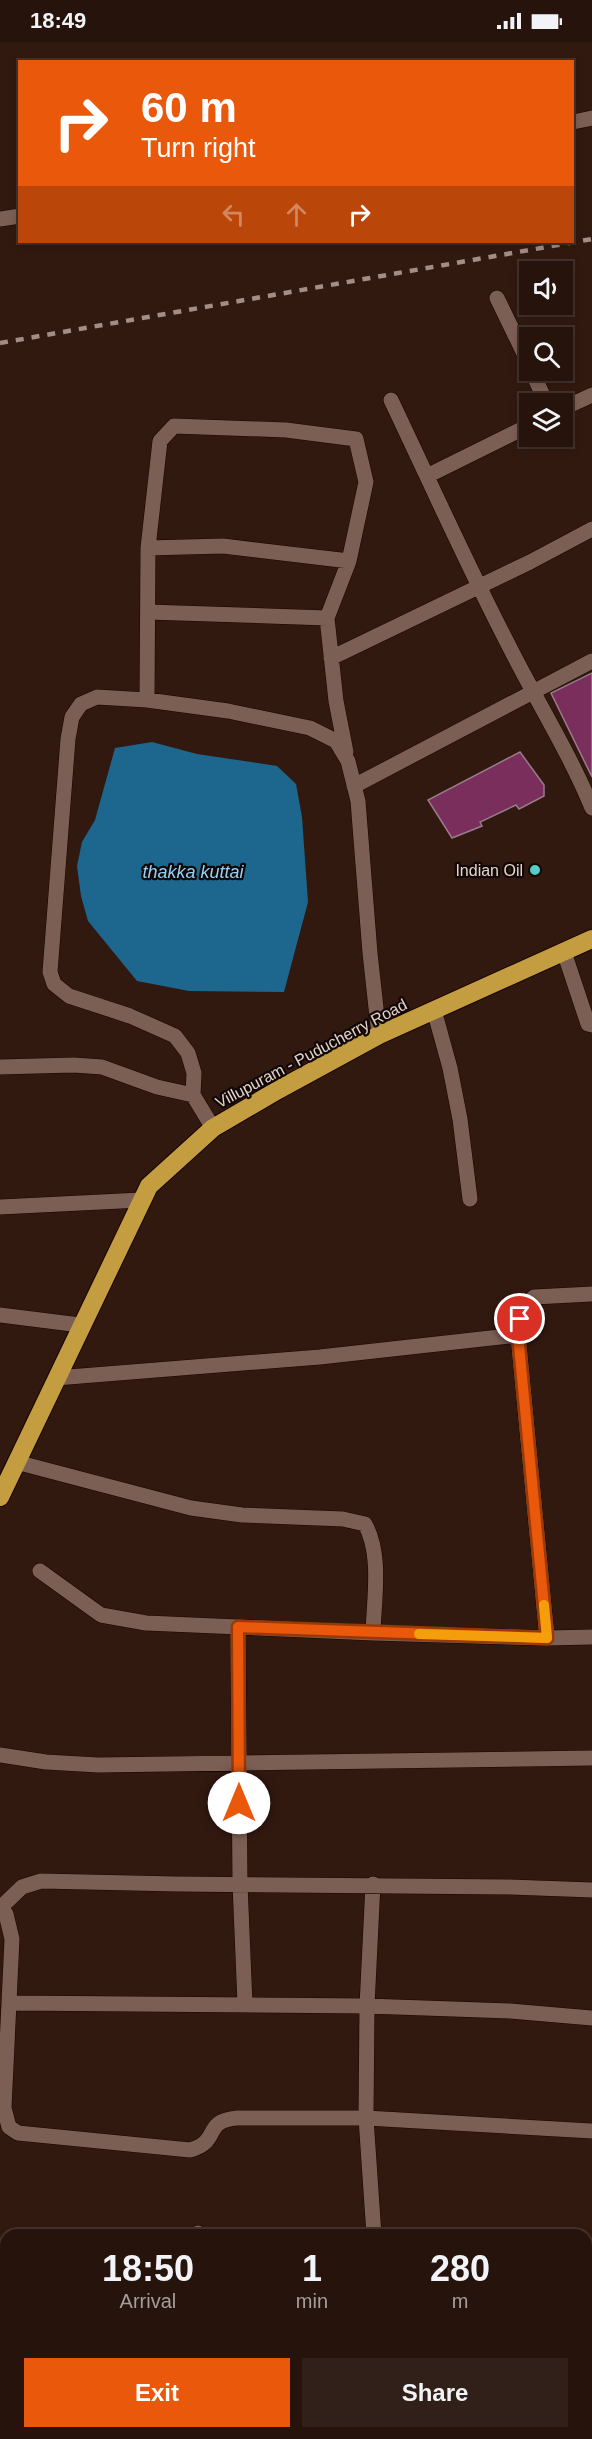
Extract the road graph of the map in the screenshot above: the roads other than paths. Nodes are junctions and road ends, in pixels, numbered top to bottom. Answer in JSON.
{"nodes":[{"id":1,"x":592,"y":118,"type":"edge"},
{"id":2,"x":574,"y":122,"type":"edge"},
{"id":3,"x":18,"y":216,"type":"edge"},
{"id":4,"x":0,"y":219,"type":"edge"},
{"id":5,"x":497,"y":298,"type":"dead end"},
{"id":6,"x":519,"y":345,"type":"edge"},
{"id":7,"x":592,"y":395,"type":"edge"},
{"id":8,"x":391,"y":400,"type":"dead end"},
{"id":9,"x":573,"y":404,"type":"edge"},
{"id":10,"x":519,"y":430,"type":"edge"},
{"id":11,"x":427,"y":476,"type":"junction"},
{"id":12,"x":592,"y":529,"type":"edge"},
{"id":13,"x":148,"y":549,"type":"junction"},
{"id":14,"x":348,"y":561,"type":"junction"},
{"id":15,"x":478,"y":587,"type":"junction"},
{"id":16,"x":148,"y":612,"type":"junction"},
{"id":17,"x":327,"y":618,"type":"junction"},
{"id":18,"x":331,"y":658,"type":"junction"},
{"id":19,"x":592,"y":661,"type":"edge"},
{"id":20,"x":533,"y":694,"type":"junction"},
{"id":21,"x":147,"y":700,"type":"junction"},
{"id":22,"x":348,"y":761,"type":"junction"},
{"id":23,"x":354,"y":786,"type":"junction"},
{"id":24,"x":592,"y":808,"type":"edge"},
{"id":25,"x":592,"y":939,"type":"edge"},
{"id":26,"x":564,"y":952,"type":"junction"},
{"id":27,"x":434,"y":1010,"type":"junction"},
{"id":28,"x":592,"y":1025,"type":"edge"},
{"id":29,"x":379,"y":1035,"type":"junction"},
{"id":30,"x":0,"y":1068,"type":"edge"},
{"id":31,"x":193,"y":1095,"type":"junction"},
{"id":32,"x":213,"y":1128,"type":"junction"},
{"id":33,"x":470,"y":1199,"type":"dead end"},
{"id":34,"x":141,"y":1200,"type":"junction"},
{"id":35,"x":0,"y":1207,"type":"edge"},
{"id":36,"x":592,"y":1294,"type":"edge"},
{"id":37,"x":0,"y":1315,"type":"edge"},
{"id":38,"x":80,"y":1325,"type":"junction"},
{"id":39,"x":518,"y":1335,"type":"junction"},
{"id":40,"x":56,"y":1378,"type":"junction"},
{"id":41,"x":16,"y":1462,"type":"junction"},
{"id":42,"x":0,"y":1497,"type":"edge"},
{"id":43,"x":40,"y":1571,"type":"dead end"},
{"id":44,"x":238,"y":1627,"type":"junction"},
{"id":45,"x":373,"y":1633,"type":"junction"},
{"id":46,"x":592,"y":1637,"type":"edge"},
{"id":47,"x":547,"y":1638,"type":"junction"},
{"id":48,"x":0,"y":1755,"type":"edge"},
{"id":49,"x":592,"y":1758,"type":"edge"},
{"id":50,"x":239,"y":1763,"type":"junction"},
{"id":51,"x":240,"y":1884,"type":"junction"},
{"id":52,"x":373,"y":1884,"type":"junction"},
{"id":53,"x":592,"y":1890,"type":"edge"},
{"id":54,"x":0,"y":1909,"type":"edge"},
{"id":55,"x":9,"y":2003,"type":"junction"},
{"id":56,"x":245,"y":2004,"type":"junction"},
{"id":57,"x":367,"y":2006,"type":"junction"},
{"id":58,"x":592,"y":2018,"type":"edge"},
{"id":59,"x":366,"y":2118,"type":"junction"},
{"id":60,"x":592,"y":2131,"type":"edge"},
{"id":61,"x":374,"y":2229,"type":"edge"}],
"edges":[{"from":1,"to":2,"type":"street"},
{"from":3,"to":4,"type":"street"},
{"from":5,"to":6,"type":"street"},
{"from":7,"to":9,"type":"street"},
{"from":8,"to":11,"type":"street"},
{"from":10,"to":11,"type":"street"},
{"from":11,"to":15,"type":"street"},
{"from":12,"to":15,"type":"street"},
{"from":13,"to":14,"type":"street"},
{"from":13,"to":14,"type":"street"},
{"from":13,"to":16,"type":"street"},
{"from":14,"to":17,"type":"street"},
{"from":15,"to":18,"type":"street"},
{"from":15,"to":20,"type":"street"},
{"from":16,"to":17,"type":"street"},
{"from":16,"to":21,"type":"street"},
{"from":17,"to":18,"type":"street"},
{"from":18,"to":22,"type":"street"},
{"from":19,"to":20,"type":"street"},
{"from":20,"to":23,"type":"street"},
{"from":20,"to":24,"type":"street"},
{"from":21,"to":22,"type":"street"},
{"from":21,"to":31,"type":"street"},
{"from":22,"to":23,"type":"street"},
{"from":23,"to":29,"type":"street"},
{"from":25,"to":26,"type":"highway","name":"Villupuram - Puducherry Road"},
{"from":26,"to":27,"type":"highway","name":"Villupuram - Puducherry Road"},
{"from":26,"to":28,"type":"street"},
{"from":27,"to":29,"type":"highway","name":"Villupuram - Puducherry Road"},
{"from":27,"to":33,"type":"street"},
{"from":29,"to":32,"type":"highway","name":"Villupuram - Puducherry Road"},
{"from":30,"to":31,"type":"street"},
{"from":31,"to":32,"type":"street"},
{"from":32,"to":34,"type":"highway","name":"Villupuram - Puducherry Road"},
{"from":34,"to":35,"type":"street"},
{"from":34,"to":38,"type":"highway","name":"Villupuram - Puducherry Road"},
{"from":36,"to":39,"type":"street"},
{"from":37,"to":38,"type":"street"},
{"from":38,"to":40,"type":"highway","name":"Villupuram - Puducherry Road"},
{"from":39,"to":40,"type":"street"},
{"from":39,"to":47,"type":"street"},
{"from":40,"to":41,"type":"highway","name":"Villupuram - Puducherry Road"},
{"from":41,"to":42,"type":"highway","name":"Villupuram - Puducherry Road"},
{"from":41,"to":45,"type":"street"},
{"from":43,"to":44,"type":"street"},
{"from":44,"to":45,"type":"street"},
{"from":44,"to":50,"type":"street"},
{"from":45,"to":47,"type":"street"},
{"from":46,"to":47,"type":"street"},
{"from":48,"to":50,"type":"street"},
{"from":49,"to":50,"type":"street"},
{"from":50,"to":51,"type":"street"},
{"from":51,"to":52,"type":"street"},
{"from":51,"to":54,"type":"street"},
{"from":51,"to":56,"type":"street"},
{"from":52,"to":53,"type":"street"},
{"from":52,"to":57,"type":"street"},
{"from":54,"to":55,"type":"street"},
{"from":55,"to":56,"type":"street"},
{"from":55,"to":59,"type":"street"},
{"from":56,"to":57,"type":"street"},
{"from":57,"to":58,"type":"street"},
{"from":57,"to":59,"type":"street"},
{"from":59,"to":60,"type":"street"},
{"from":59,"to":61,"type":"street"}]}
